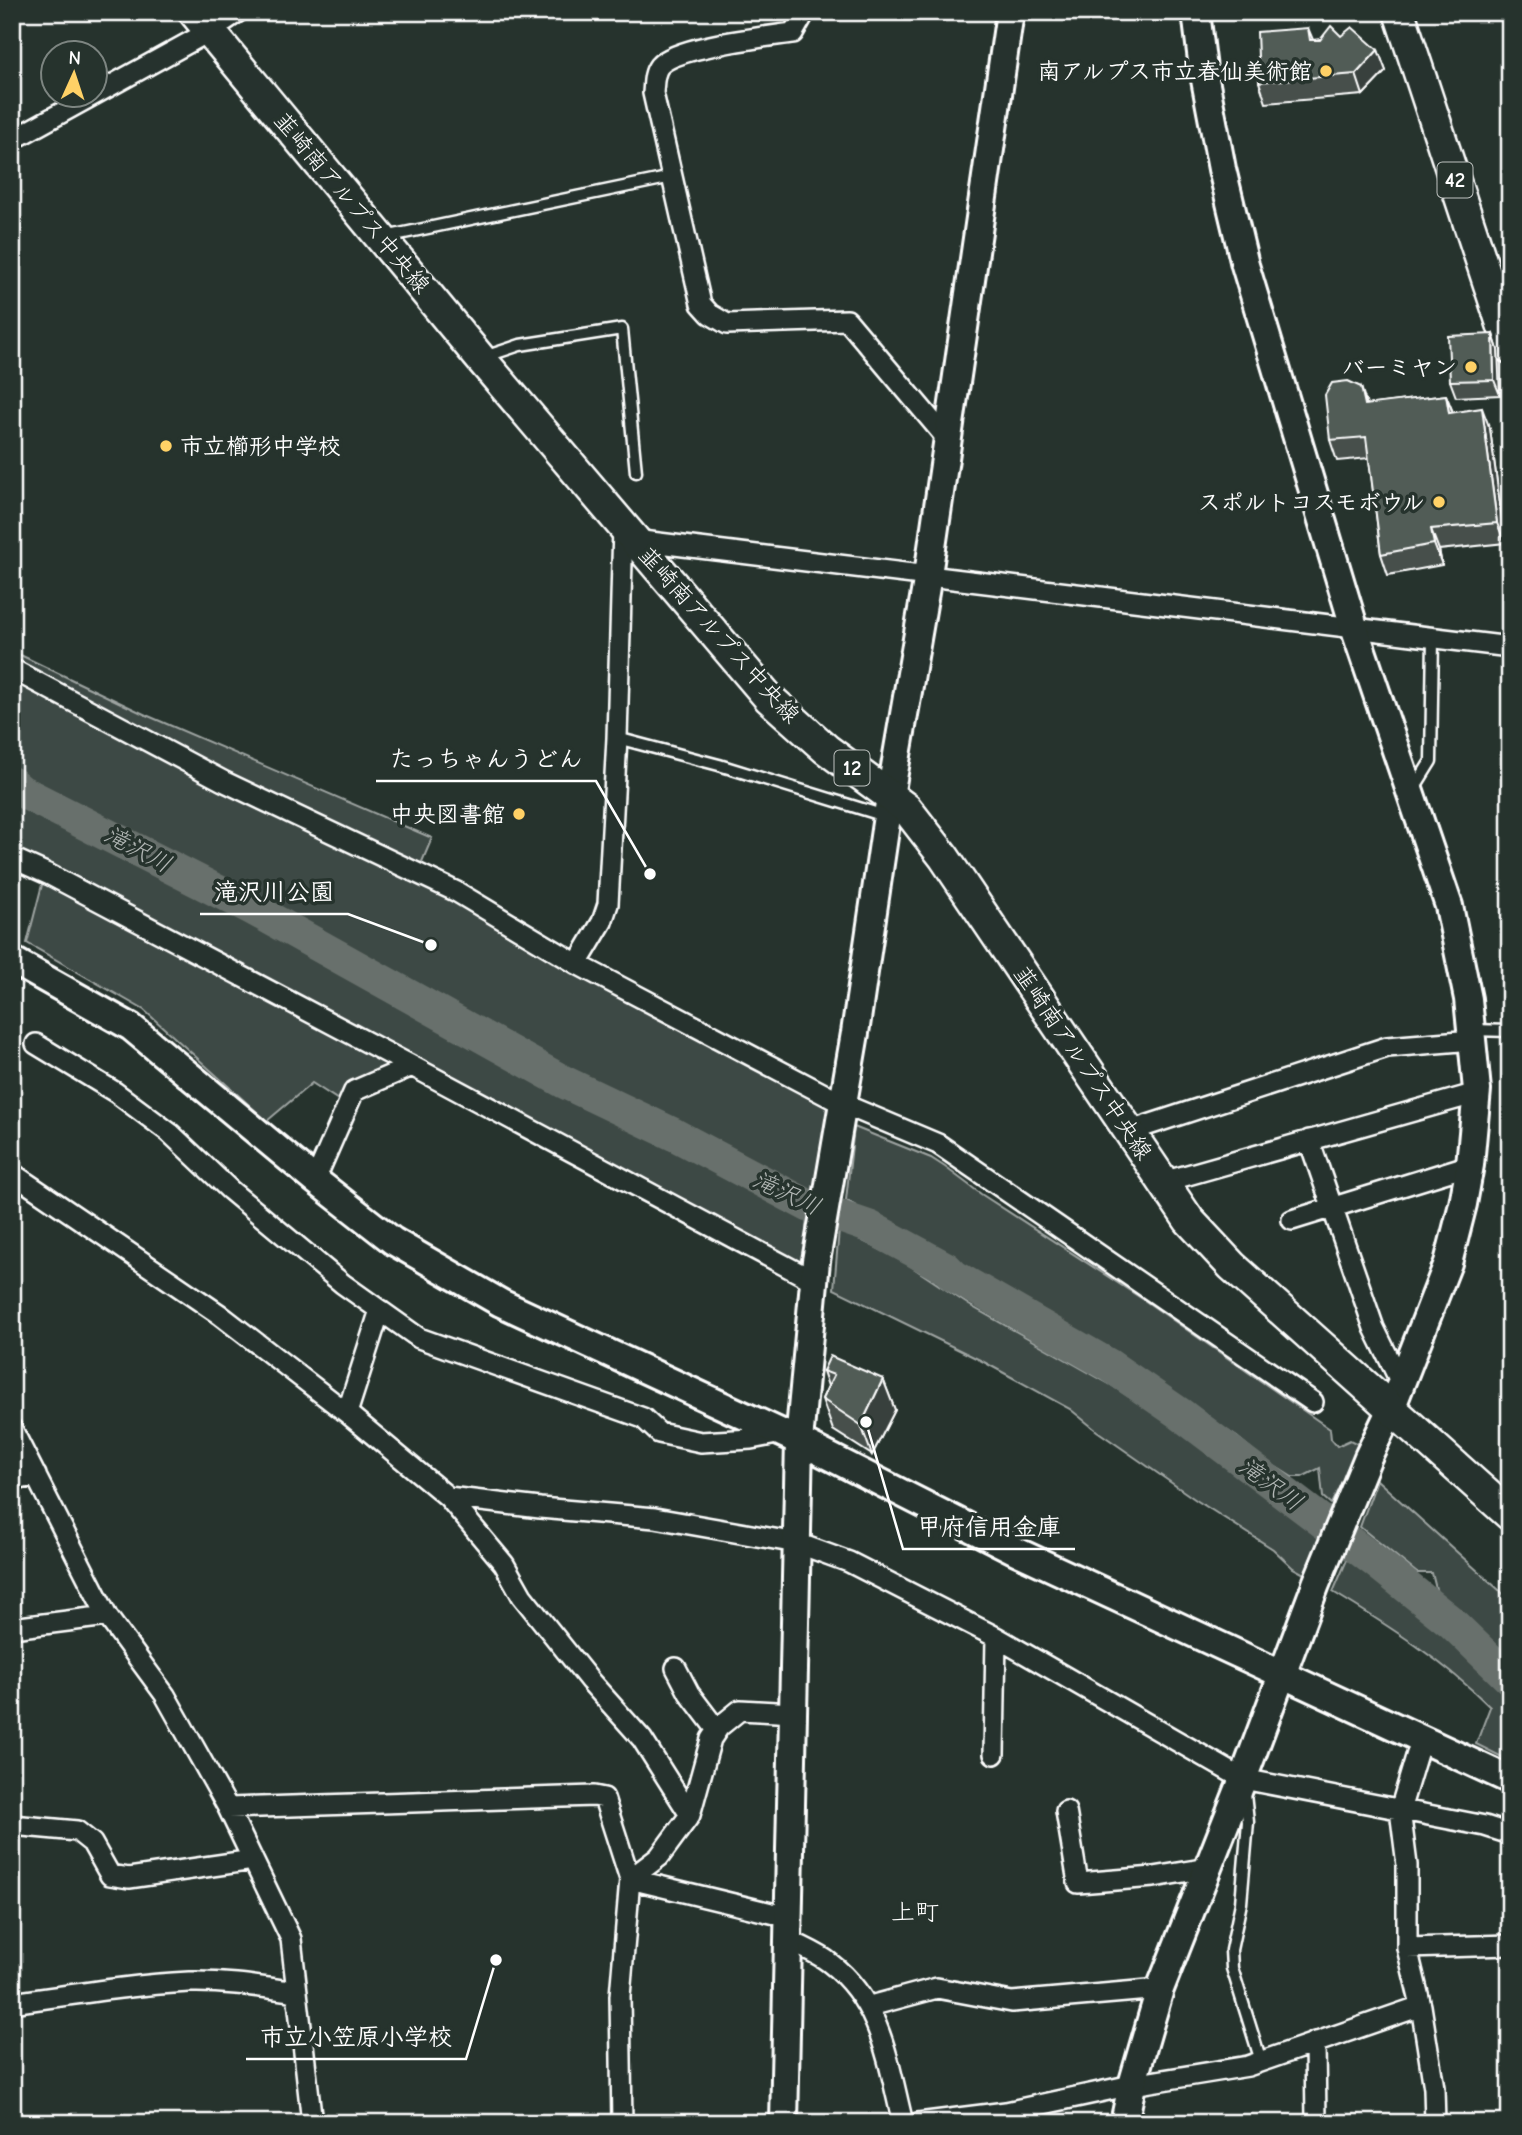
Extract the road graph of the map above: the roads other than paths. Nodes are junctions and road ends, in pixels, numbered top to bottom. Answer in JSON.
{"nodes":[{"id":1,"x":238,"y":12,"type":"edge"},
{"id":2,"x":805,"y":12,"type":"edge"},
{"id":3,"x":1010,"y":12,"type":"edge"},
{"id":4,"x":1196,"y":12,"type":"edge"},
{"id":5,"x":1399,"y":12,"type":"edge"},
{"id":6,"x":202,"y":22,"type":"edge"},
{"id":7,"x":12,"y":140,"type":"edge"},
{"id":8,"x":672,"y":177,"type":"junction"},
{"id":9,"x":380,"y":238,"type":"junction"},
{"id":10,"x":1510,"y":348,"type":"edge"},
{"id":11,"x":480,"y":358,"type":"junction"},
{"id":12,"x":948,"y":440,"type":"junction"},
{"id":13,"x":636,"y":472,"type":"dead end"},
{"id":14,"x":628,"y":534,"type":"junction"},
{"id":15,"x":928,"y":575,"type":"junction"},
{"id":16,"x":1355,"y":630,"type":"junction"},
{"id":17,"x":1433,"y":638,"type":"junction"},
{"id":18,"x":1510,"y":648,"type":"edge"},
{"id":19,"x":12,"y":669,"type":"edge"},
{"id":20,"x":617,"y":738,"type":"junction"},
{"id":21,"x":1412,"y":792,"type":"junction"},
{"id":22,"x":888,"y":806,"type":"junction"},
{"id":23,"x":12,"y":858,"type":"edge"},
{"id":24,"x":12,"y":960,"type":"edge"},
{"id":25,"x":577,"y":964,"type":"junction"},
{"id":26,"x":1510,"y":1031,"type":"edge"},
{"id":27,"x":1472,"y":1035,"type":"junction"},
{"id":28,"x":36,"y":1044,"type":"dead end"},
{"id":29,"x":412,"y":1066,"type":"junction"},
{"id":30,"x":1477,"y":1093,"type":"junction"},
{"id":31,"x":843,"y":1104,"type":"junction"},
{"id":32,"x":1130,"y":1131,"type":"junction"},
{"id":33,"x":1309,"y":1140,"type":"junction"},
{"id":34,"x":1470,"y":1165,"type":"junction"},
{"id":35,"x":12,"y":1172,"type":"edge"},
{"id":36,"x":315,"y":1180,"type":"junction"},
{"id":37,"x":1163,"y":1182,"type":"junction"},
{"id":38,"x":1332,"y":1208,"type":"junction"},
{"id":39,"x":1292,"y":1220,"type":"dead end"},
{"id":40,"x":815,"y":1271,"type":"junction"},
{"id":41,"x":380,"y":1310,"type":"junction"},
{"id":42,"x":1396,"y":1396,"type":"junction"},
{"id":43,"x":1313,"y":1402,"type":"dead end"},
{"id":44,"x":347,"y":1413,"type":"junction"},
{"id":45,"x":12,"y":1429,"type":"edge"},
{"id":46,"x":791,"y":1437,"type":"junction"},
{"id":47,"x":36,"y":1475,"type":"junction"},
{"id":48,"x":12,"y":1481,"type":"edge"},
{"id":49,"x":448,"y":1497,"type":"junction"},
{"id":50,"x":1510,"y":1516,"type":"edge"},
{"id":51,"x":797,"y":1543,"type":"junction"},
{"id":52,"x":107,"y":1616,"type":"junction"},
{"id":53,"x":12,"y":1628,"type":"edge"},
{"id":54,"x":996,"y":1637,"type":"junction"},
{"id":55,"x":676,"y":1668,"type":"dead end"},
{"id":56,"x":1281,"y":1674,"type":"junction"},
{"id":57,"x":794,"y":1713,"type":"junction"},
{"id":58,"x":717,"y":1730,"type":"junction"},
{"id":59,"x":1421,"y":1740,"type":"junction"},
{"id":60,"x":994,"y":1754,"type":"dead end"},
{"id":61,"x":1243,"y":1779,"type":"junction"},
{"id":62,"x":1510,"y":1780,"type":"edge"},
{"id":63,"x":229,"y":1808,"type":"junction"},
{"id":64,"x":1401,"y":1810,"type":"junction"},
{"id":65,"x":1066,"y":1811,"type":"dead end"},
{"id":66,"x":690,"y":1815,"type":"junction"},
{"id":67,"x":12,"y":1825,"type":"edge"},
{"id":68,"x":1510,"y":1834,"type":"edge"},
{"id":69,"x":253,"y":1860,"type":"junction"},
{"id":70,"x":1208,"y":1868,"type":"junction"},
{"id":71,"x":630,"y":1880,"type":"junction"},
{"id":72,"x":788,"y":1928,"type":"junction"},
{"id":73,"x":1510,"y":1945,"type":"edge"},
{"id":74,"x":1406,"y":1948,"type":"junction"},
{"id":75,"x":1160,"y":1989,"type":"junction"},
{"id":76,"x":296,"y":1992,"type":"junction"},
{"id":77,"x":12,"y":2003,"type":"edge"},
{"id":78,"x":870,"y":2006,"type":"junction"},
{"id":79,"x":1421,"y":2006,"type":"junction"},
{"id":80,"x":1315,"y":2042,"type":"junction"},
{"id":81,"x":1261,"y":2061,"type":"junction"},
{"id":82,"x":1132,"y":2085,"type":"junction"},
{"id":83,"x":1018,"y":2116,"type":"edge"},
{"id":84,"x":312,"y":2123,"type":"edge"},
{"id":85,"x":622,"y":2123,"type":"edge"},
{"id":86,"x":784,"y":2123,"type":"edge"},
{"id":87,"x":903,"y":2123,"type":"edge"},
{"id":88,"x":918,"y":2123,"type":"edge"},
{"id":89,"x":1124,"y":2123,"type":"edge"},
{"id":90,"x":1316,"y":2123,"type":"edge"},
{"id":91,"x":1435,"y":2123,"type":"edge"}],
"edges":[{"from":1,"to":6,"type":"street"},
{"from":2,"to":8,"type":"street"},
{"from":3,"to":12,"type":"street"},
{"from":4,"to":16,"type":"street"},
{"from":5,"to":10,"type":"main road","number":"42"},
{"from":6,"to":7,"type":"street"},
{"from":6,"to":9,"type":"main road","name":"韮崎南アルプス中央線","number":"12"},
{"from":8,"to":9,"type":"lane"},
{"from":8,"to":12,"type":"street"},
{"from":9,"to":11,"type":"main road","name":"韮崎南アルプス中央線","number":"12"},
{"from":11,"to":13,"type":"lane"},
{"from":11,"to":14,"type":"main road","name":"韮崎南アルプス中央線","number":"12"},
{"from":12,"to":15,"type":"street"},
{"from":14,"to":15,"type":"street"},
{"from":14,"to":20,"type":"street"},
{"from":14,"to":22,"type":"main road","name":"韮崎南アルプス中央線","number":"12"},
{"from":15,"to":16,"type":"street"},
{"from":15,"to":22,"type":"street"},
{"from":16,"to":17,"type":"street"},
{"from":16,"to":21,"type":"street"},
{"from":17,"to":18,"type":"street"},
{"from":17,"to":21,"type":"lane"},
{"from":19,"to":25,"type":"street"},
{"from":20,"to":22,"type":"lane"},
{"from":20,"to":25,"type":"street"},
{"from":21,"to":27,"type":"street"},
{"from":22,"to":31,"type":"street"},
{"from":22,"to":32,"type":"main road","name":"韮崎南アルプス中央線","number":"12"},
{"from":23,"to":29,"type":"street"},
{"from":24,"to":36,"type":"street"},
{"from":25,"to":31,"type":"street"},
{"from":26,"to":27,"type":"lane"},
{"from":27,"to":30,"type":"street"},
{"from":27,"to":32,"type":"street"},
{"from":28,"to":41,"type":"street"},
{"from":29,"to":36,"type":"street"},
{"from":29,"to":40,"type":"street"},
{"from":30,"to":33,"type":"street"},
{"from":30,"to":34,"type":"street"},
{"from":31,"to":40,"type":"street"},
{"from":31,"to":43,"type":"street"},
{"from":32,"to":37,"type":"main road","name":"韮崎南アルプス中央線","number":"12"},
{"from":33,"to":37,"type":"street"},
{"from":33,"to":38,"type":"street"},
{"from":34,"to":38,"type":"street"},
{"from":34,"to":42,"type":"street"},
{"from":35,"to":44,"type":"street"},
{"from":36,"to":46,"type":"street"},
{"from":37,"to":42,"type":"main road","name":"韮崎南アルプス中央線","number":"12"},
{"from":38,"to":39,"type":"street"},
{"from":38,"to":42,"type":"street"},
{"from":40,"to":46,"type":"street"},
{"from":41,"to":44,"type":"street"},
{"from":41,"to":46,"type":"street"},
{"from":42,"to":50,"type":"main road","name":"韮崎南アルプス中央線","number":"12"},
{"from":42,"to":56,"type":"street"},
{"from":44,"to":49,"type":"street"},
{"from":45,"to":47,"type":"street"},
{"from":46,"to":51,"type":"street"},
{"from":46,"to":56,"type":"street"},
{"from":47,"to":48,"type":"street"},
{"from":47,"to":52,"type":"street"},
{"from":49,"to":51,"type":"street"},
{"from":49,"to":66,"type":"street"},
{"from":51,"to":54,"type":"street"},
{"from":51,"to":57,"type":"street"},
{"from":52,"to":53,"type":"street"},
{"from":52,"to":63,"type":"street"},
{"from":54,"to":60,"type":"street"},
{"from":54,"to":61,"type":"street"},
{"from":55,"to":58,"type":"street"},
{"from":56,"to":59,"type":"street"},
{"from":56,"to":61,"type":"street"},
{"from":57,"to":58,"type":"street"},
{"from":57,"to":72,"type":"street"},
{"from":58,"to":66,"type":"street"},
{"from":59,"to":62,"type":"street"},
{"from":59,"to":64,"type":"street"},
{"from":61,"to":64,"type":"street"},
{"from":61,"to":70,"type":"street"},
{"from":61,"to":81,"type":"lane"},
{"from":63,"to":69,"type":"street"},
{"from":63,"to":71,"type":"street"},
{"from":64,"to":68,"type":"street"},
{"from":64,"to":74,"type":"street"},
{"from":65,"to":70,"type":"street"},
{"from":66,"to":71,"type":"street"},
{"from":67,"to":69,"type":"street"},
{"from":69,"to":76,"type":"street"},
{"from":70,"to":75,"type":"street"},
{"from":71,"to":72,"type":"street"},
{"from":71,"to":85,"type":"street"},
{"from":72,"to":78,"type":"street"},
{"from":72,"to":86,"type":"street"},
{"from":73,"to":74,"type":"street"},
{"from":74,"to":79,"type":"street"},
{"from":75,"to":78,"type":"street"},
{"from":75,"to":82,"type":"street"},
{"from":76,"to":77,"type":"street"},
{"from":76,"to":84,"type":"street"},
{"from":78,"to":87,"type":"street"},
{"from":79,"to":80,"type":"street"},
{"from":79,"to":91,"type":"street"},
{"from":80,"to":81,"type":"street"},
{"from":80,"to":90,"type":"street"},
{"from":81,"to":82,"type":"street"},
{"from":82,"to":83,"type":"street"},
{"from":82,"to":89,"type":"street"},
{"from":83,"to":88,"type":"street"}]}
